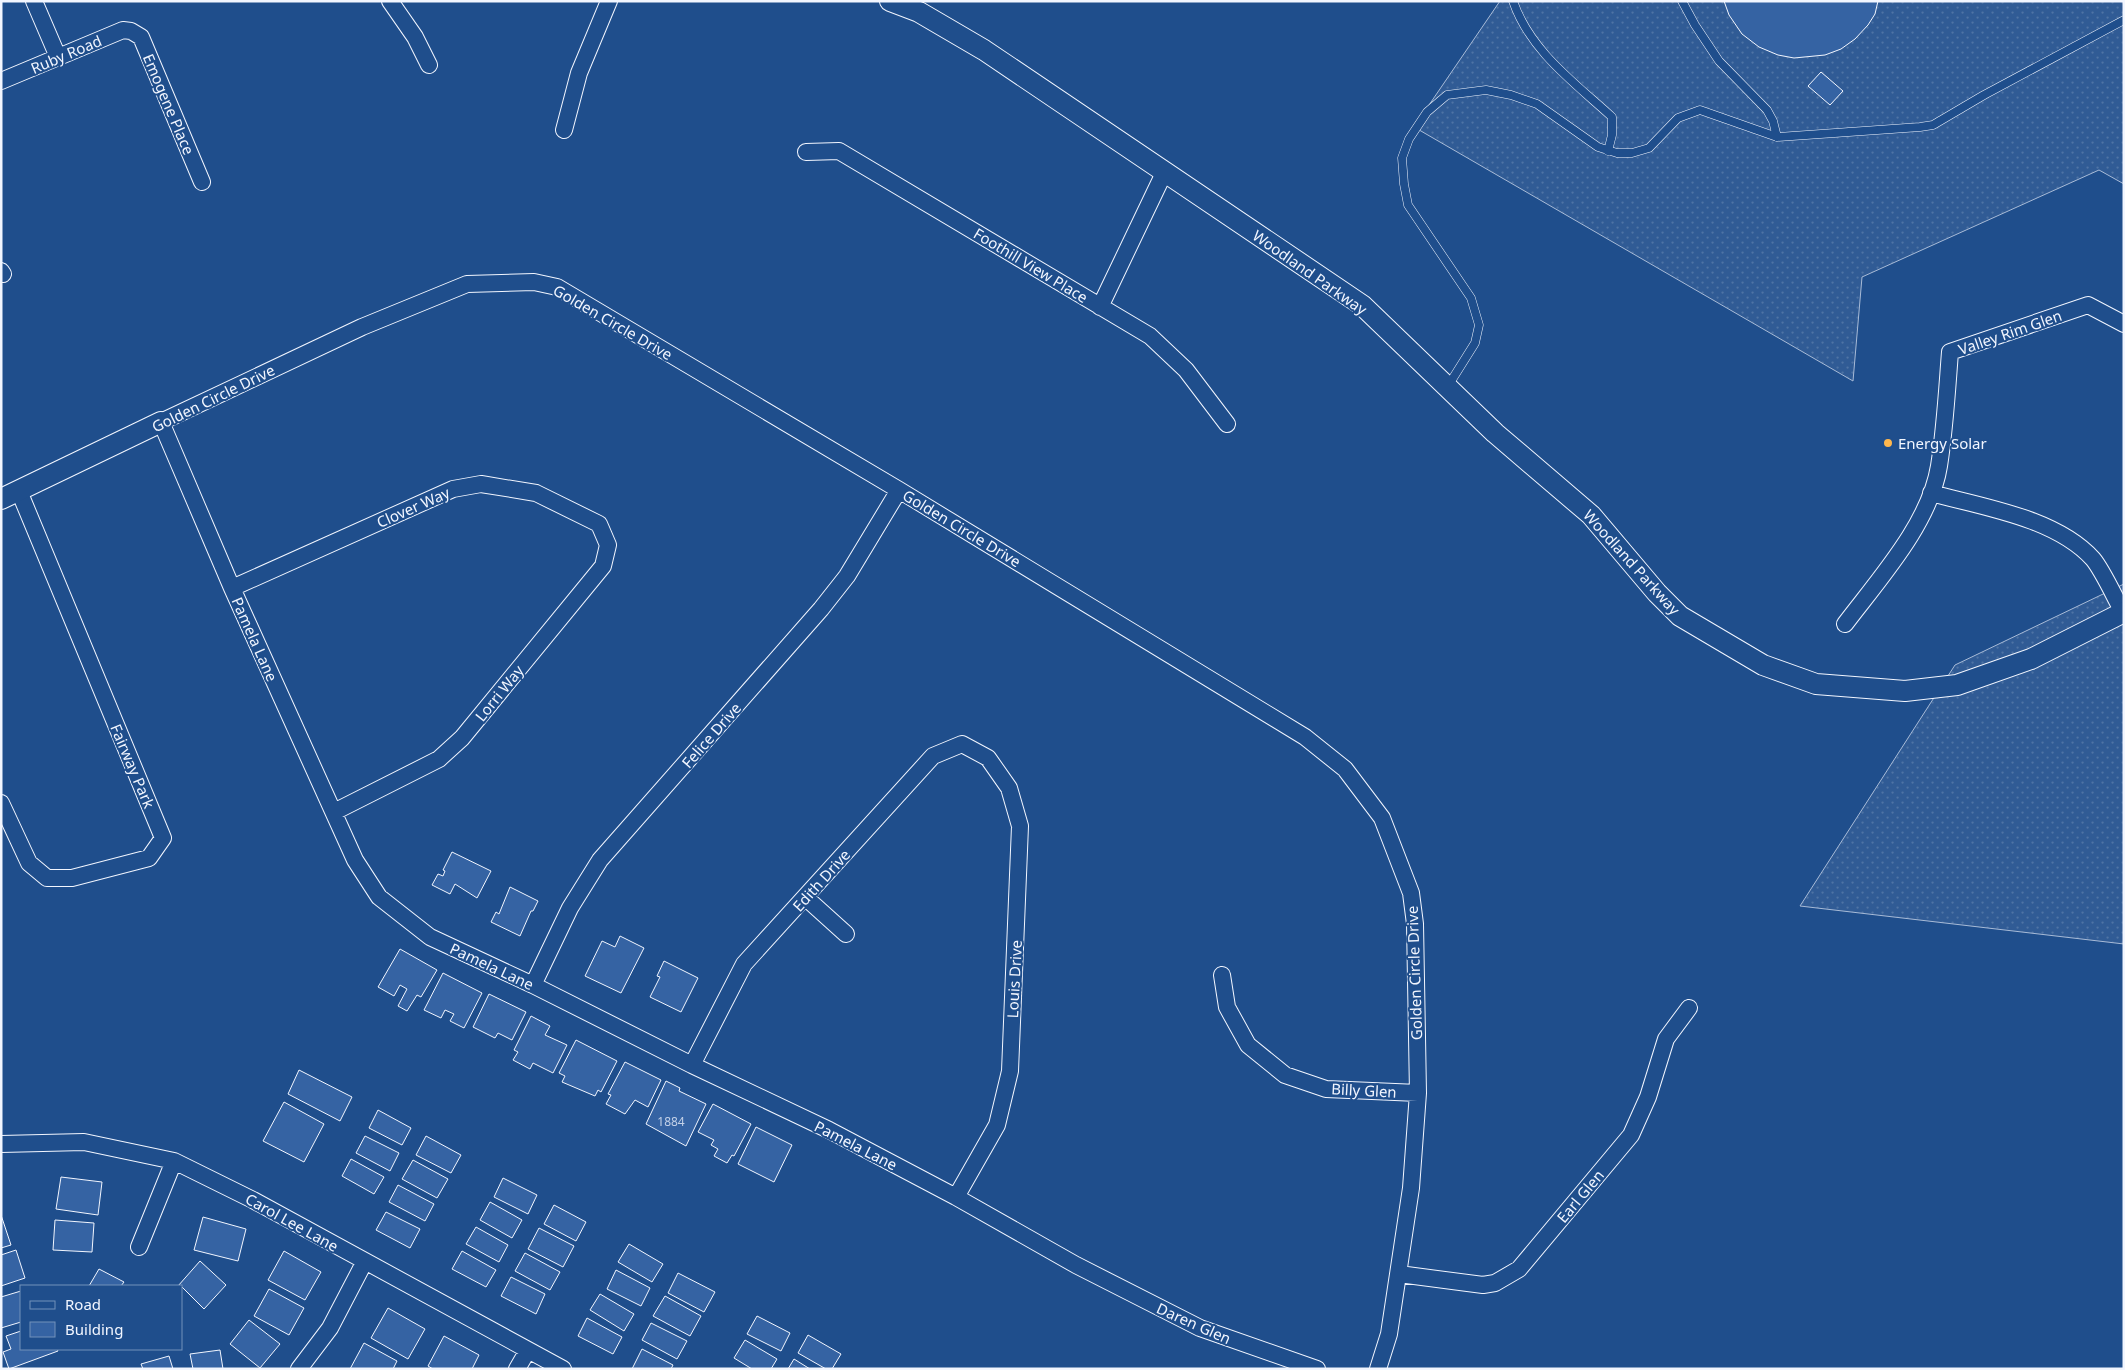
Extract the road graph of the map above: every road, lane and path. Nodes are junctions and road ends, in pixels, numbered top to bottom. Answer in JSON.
{"nodes":[{"id":1,"x":34,"y":1,"type":"edge"},
{"id":2,"x":390,"y":1,"type":"edge"},
{"id":3,"x":609,"y":1,"type":"edge"},
{"id":4,"x":890,"y":1,"type":"edge"},
{"id":5,"x":1513,"y":1,"type":"edge"},
{"id":6,"x":1682,"y":1,"type":"edge"},
{"id":7,"x":921,"y":7,"type":"edge"},
{"id":8,"x":2124,"y":20,"type":"edge"},
{"id":9,"x":131,"y":31,"type":"joint"},
{"id":10,"x":58,"y":57,"type":"junction"},
{"id":11,"x":429,"y":66,"type":"dead end"},
{"id":12,"x":1,"y":81,"type":"edge"},
{"id":13,"x":564,"y":130,"type":"dead end"},
{"id":14,"x":1777,"y":137,"type":"junction"},
{"id":15,"x":1608,"y":151,"type":"junction"},
{"id":16,"x":806,"y":152,"type":"dead end"},
{"id":17,"x":1164,"y":173,"type":"junction"},
{"id":18,"x":202,"y":182,"type":"dead end"},
{"id":19,"x":1100,"y":307,"type":"junction"},
{"id":20,"x":2124,"y":324,"type":"edge"},
{"id":21,"x":1448,"y":386,"type":"junction"},
{"id":22,"x":161,"y":422,"type":"junction"},
{"id":23,"x":1227,"y":424,"type":"dead end"},
{"id":24,"x":899,"y":490,"type":"junction"},
{"id":25,"x":1931,"y":493,"type":"junction"},
{"id":26,"x":10,"y":495,"type":"edge"},
{"id":27,"x":600,"y":524,"type":"joint"},
{"id":28,"x":232,"y":588,"type":"junction"},
{"id":29,"x":2123,"y":612,"type":"edge"},
{"id":30,"x":1845,"y":624,"type":"dead end"},
{"id":31,"x":988,"y":758,"type":"joint"},
{"id":32,"x":1,"y":803,"type":"edge"},
{"id":33,"x":334,"y":812,"type":"junction"},
{"id":34,"x":805,"y":897,"type":"junction"},
{"id":35,"x":846,"y":934,"type":"dead end"},
{"id":36,"x":1222,"y":975,"type":"dead end"},
{"id":37,"x":533,"y":985,"type":"junction"},
{"id":38,"x":1689,"y":1008,"type":"dead end"},
{"id":39,"x":692,"y":1065,"type":"junction"},
{"id":40,"x":1418,"y":1093,"type":"junction"},
{"id":41,"x":1,"y":1144,"type":"edge"},
{"id":42,"x":174,"y":1161,"type":"junction"},
{"id":43,"x":956,"y":1197,"type":"junction"},
{"id":44,"x":139,"y":1247,"type":"dead end"},
{"id":45,"x":365,"y":1261,"type":"junction"},
{"id":46,"x":1076,"y":1265,"type":"joint"},
{"id":47,"x":1399,"y":1274,"type":"junction"},
{"id":48,"x":528,"y":1350,"type":"junction"},
{"id":49,"x":299,"y":1369,"type":"edge"},
{"id":50,"x":517,"y":1369,"type":"edge"},
{"id":51,"x":562,"y":1369,"type":"edge"},
{"id":52,"x":1317,"y":1369,"type":"edge"},
{"id":53,"x":1378,"y":1369,"type":"edge"}],
"edges":[{"from":1,"to":10,"type":"street"},
{"from":2,"to":11,"type":"street"},
{"from":3,"to":13,"type":"street"},
{"from":4,"to":7,"type":"street","name":"Woodland Parkway"},
{"from":5,"to":15,"type":"lane"},
{"from":6,"to":14,"type":"lane"},
{"from":7,"to":17,"type":"street","name":"Woodland Parkway"},
{"from":8,"to":14,"type":"lane"},
{"from":9,"to":10,"type":"street","name":"Ruby Road"},
{"from":9,"to":18,"type":"street","name":"Emogene Place"},
{"from":10,"to":12,"type":"street","name":"Ruby Road"},
{"from":14,"to":15,"type":"lane"},
{"from":15,"to":21,"type":"lane"},
{"from":16,"to":19,"type":"street","name":"Foothill View Place"},
{"from":17,"to":19,"type":"street"},
{"from":17,"to":21,"type":"street","name":"Woodland Parkway"},
{"from":19,"to":23,"type":"street","name":"Foothill View Place"},
{"from":20,"to":25,"type":"street","name":"Valley Rim Glen"},
{"from":21,"to":29,"type":"street","name":"Woodland Parkway"},
{"from":22,"to":24,"type":"street","name":"Golden Circle Drive"},
{"from":22,"to":26,"type":"street","name":"Golden Circle Drive"},
{"from":22,"to":28,"type":"street","name":"Pamela Lane"},
{"from":24,"to":37,"type":"street","name":"Felice Drive"},
{"from":24,"to":40,"type":"street","name":"Golden Circle Drive"},
{"from":25,"to":29,"type":"street"},
{"from":25,"to":30,"type":"street","name":"Valley Rim Glen"},
{"from":26,"to":32,"type":"street","name":"Fairway Park"},
{"from":27,"to":28,"type":"street","name":"Clover Way"},
{"from":27,"to":33,"type":"street","name":"Lorri Way"},
{"from":28,"to":33,"type":"street","name":"Pamela Lane"},
{"from":31,"to":34,"type":"street","name":"Edith Drive"},
{"from":31,"to":43,"type":"street","name":"Louis Drive"},
{"from":33,"to":37,"type":"street","name":"Pamela Lane"},
{"from":34,"to":35,"type":"street"},
{"from":34,"to":39,"type":"street","name":"Edith Drive"},
{"from":36,"to":40,"type":"street","name":"Billy Glen"},
{"from":37,"to":39,"type":"street","name":"Pamela Lane"},
{"from":38,"to":47,"type":"street","name":"Earl Glen"},
{"from":39,"to":43,"type":"street","name":"Pamela Lane"},
{"from":40,"to":47,"type":"street","name":"Golden Circle Drive"},
{"from":41,"to":42,"type":"street","name":"Carol Lee Lane"},
{"from":42,"to":44,"type":"street"},
{"from":42,"to":45,"type":"street","name":"Carol Lee Lane"},
{"from":43,"to":46,"type":"street","name":"Pamela Lane"},
{"from":45,"to":48,"type":"street","name":"Carol Lee Lane"},
{"from":45,"to":49,"type":"street"},
{"from":46,"to":52,"type":"street","name":"Daren Glen"},
{"from":47,"to":53,"type":"street","name":"Golden Circle Drive"},
{"from":48,"to":50,"type":"street"},
{"from":48,"to":51,"type":"street","name":"Carol Lee Lane"}]}
